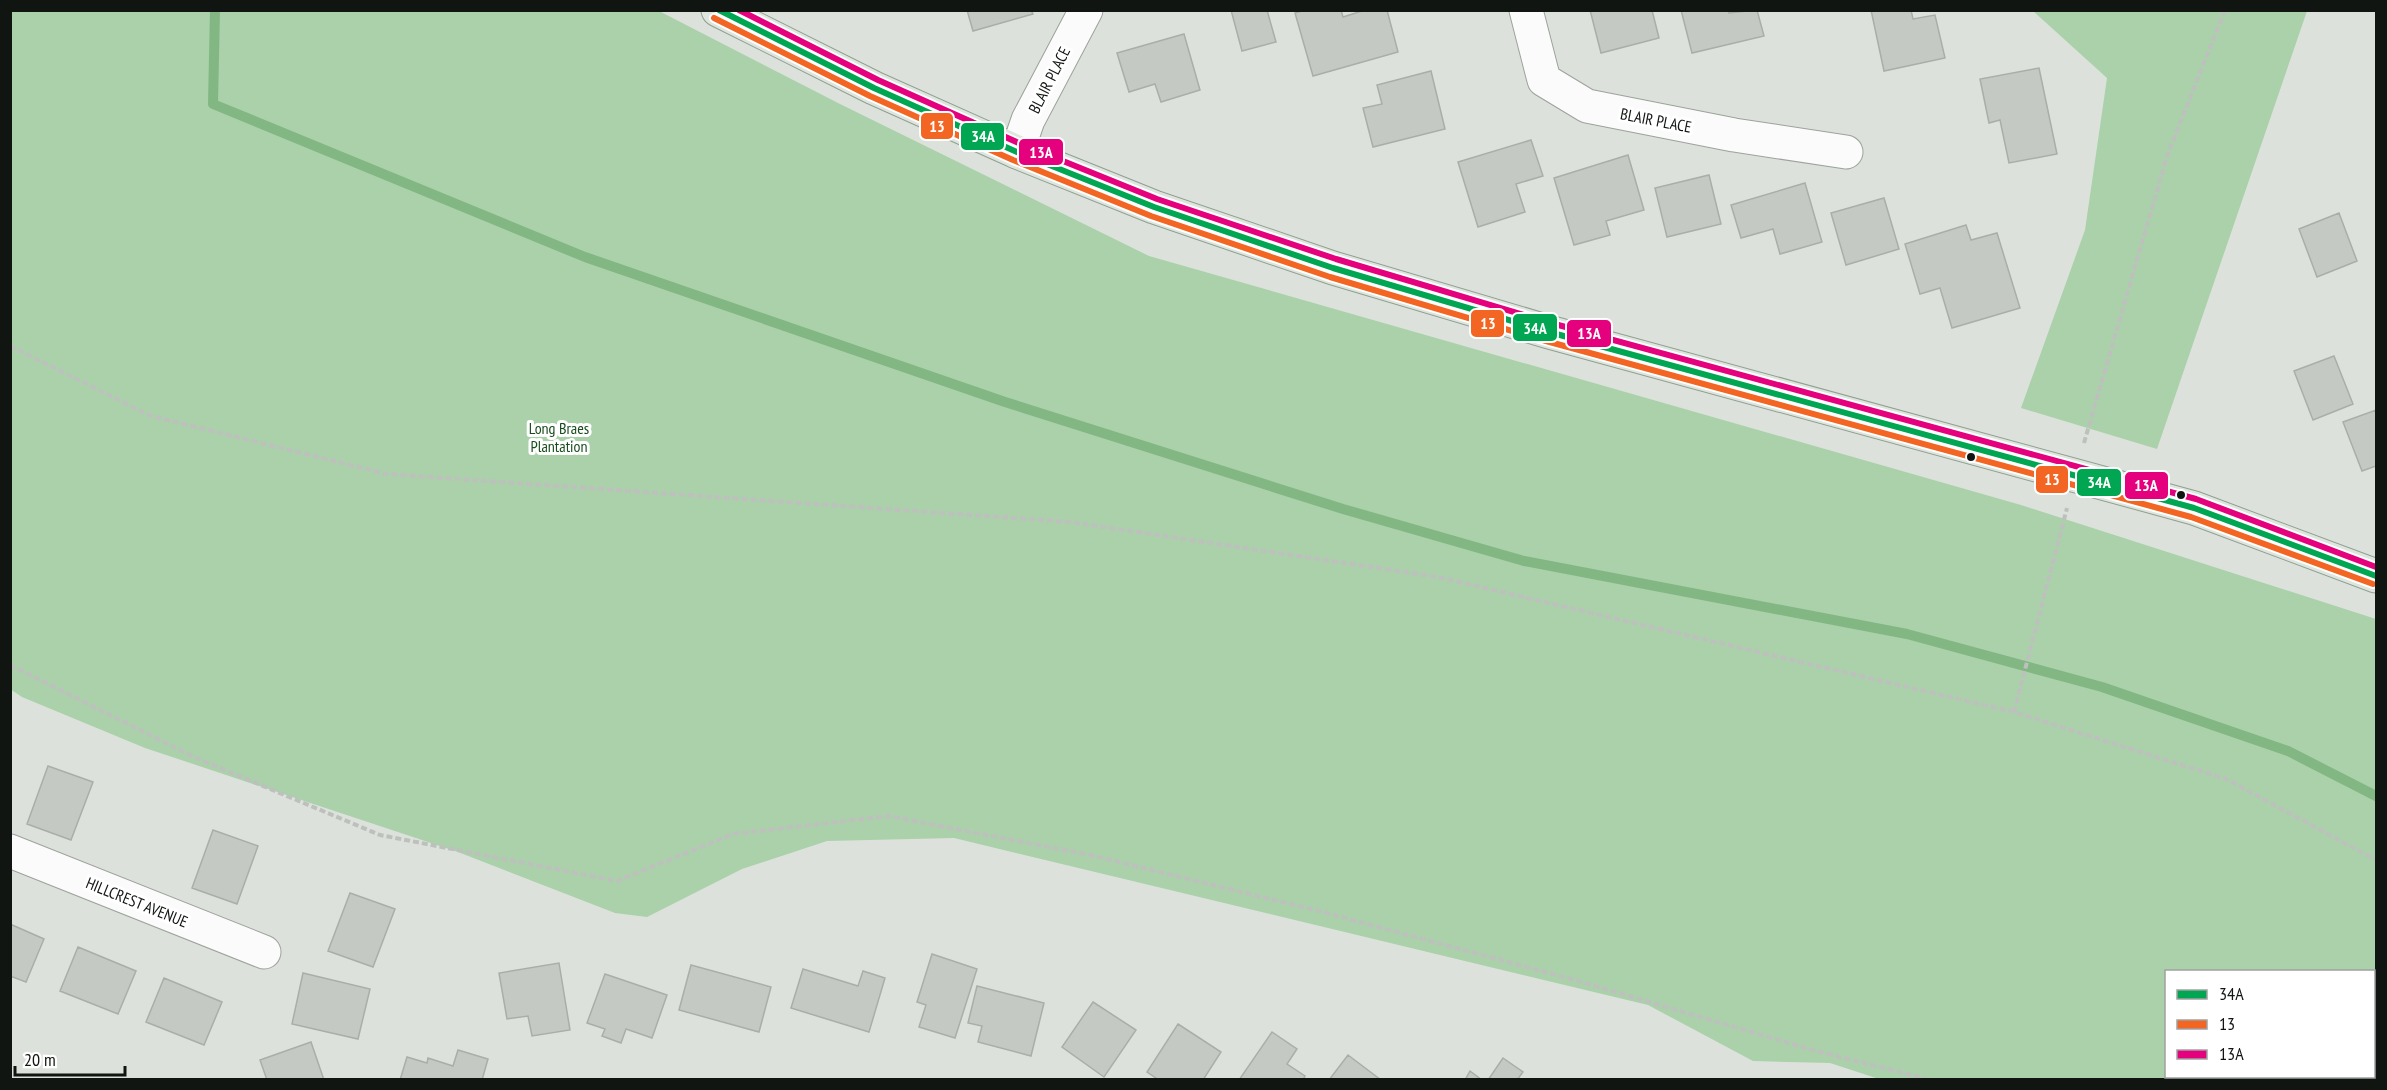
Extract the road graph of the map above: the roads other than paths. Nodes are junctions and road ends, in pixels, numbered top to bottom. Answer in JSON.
{"nodes":[{"id":1,"x":718,"y":10,"type":"edge"},
{"id":2,"x":1086,"y":10,"type":"edge"},
{"id":3,"x":1526,"y":10,"type":"edge"},
{"id":4,"x":1017,"y":152,"type":"junction"},
{"id":5,"x":1846,"y":152,"type":"dead end"},
{"id":6,"x":2376,"y":576,"type":"edge"},
{"id":7,"x":10,"y":851,"type":"edge"},
{"id":8,"x":264,"y":952,"type":"dead end"}],
"edges":[{"from":1,"to":4,"type":"main road"},
{"from":2,"to":4,"type":"street","name":"BLAIR PLACE"},
{"from":3,"to":5,"type":"street","name":"BLAIR PLACE"},
{"from":4,"to":6,"type":"main road"},
{"from":7,"to":8,"type":"street","name":"HILLCREST AVENUE"}]}
